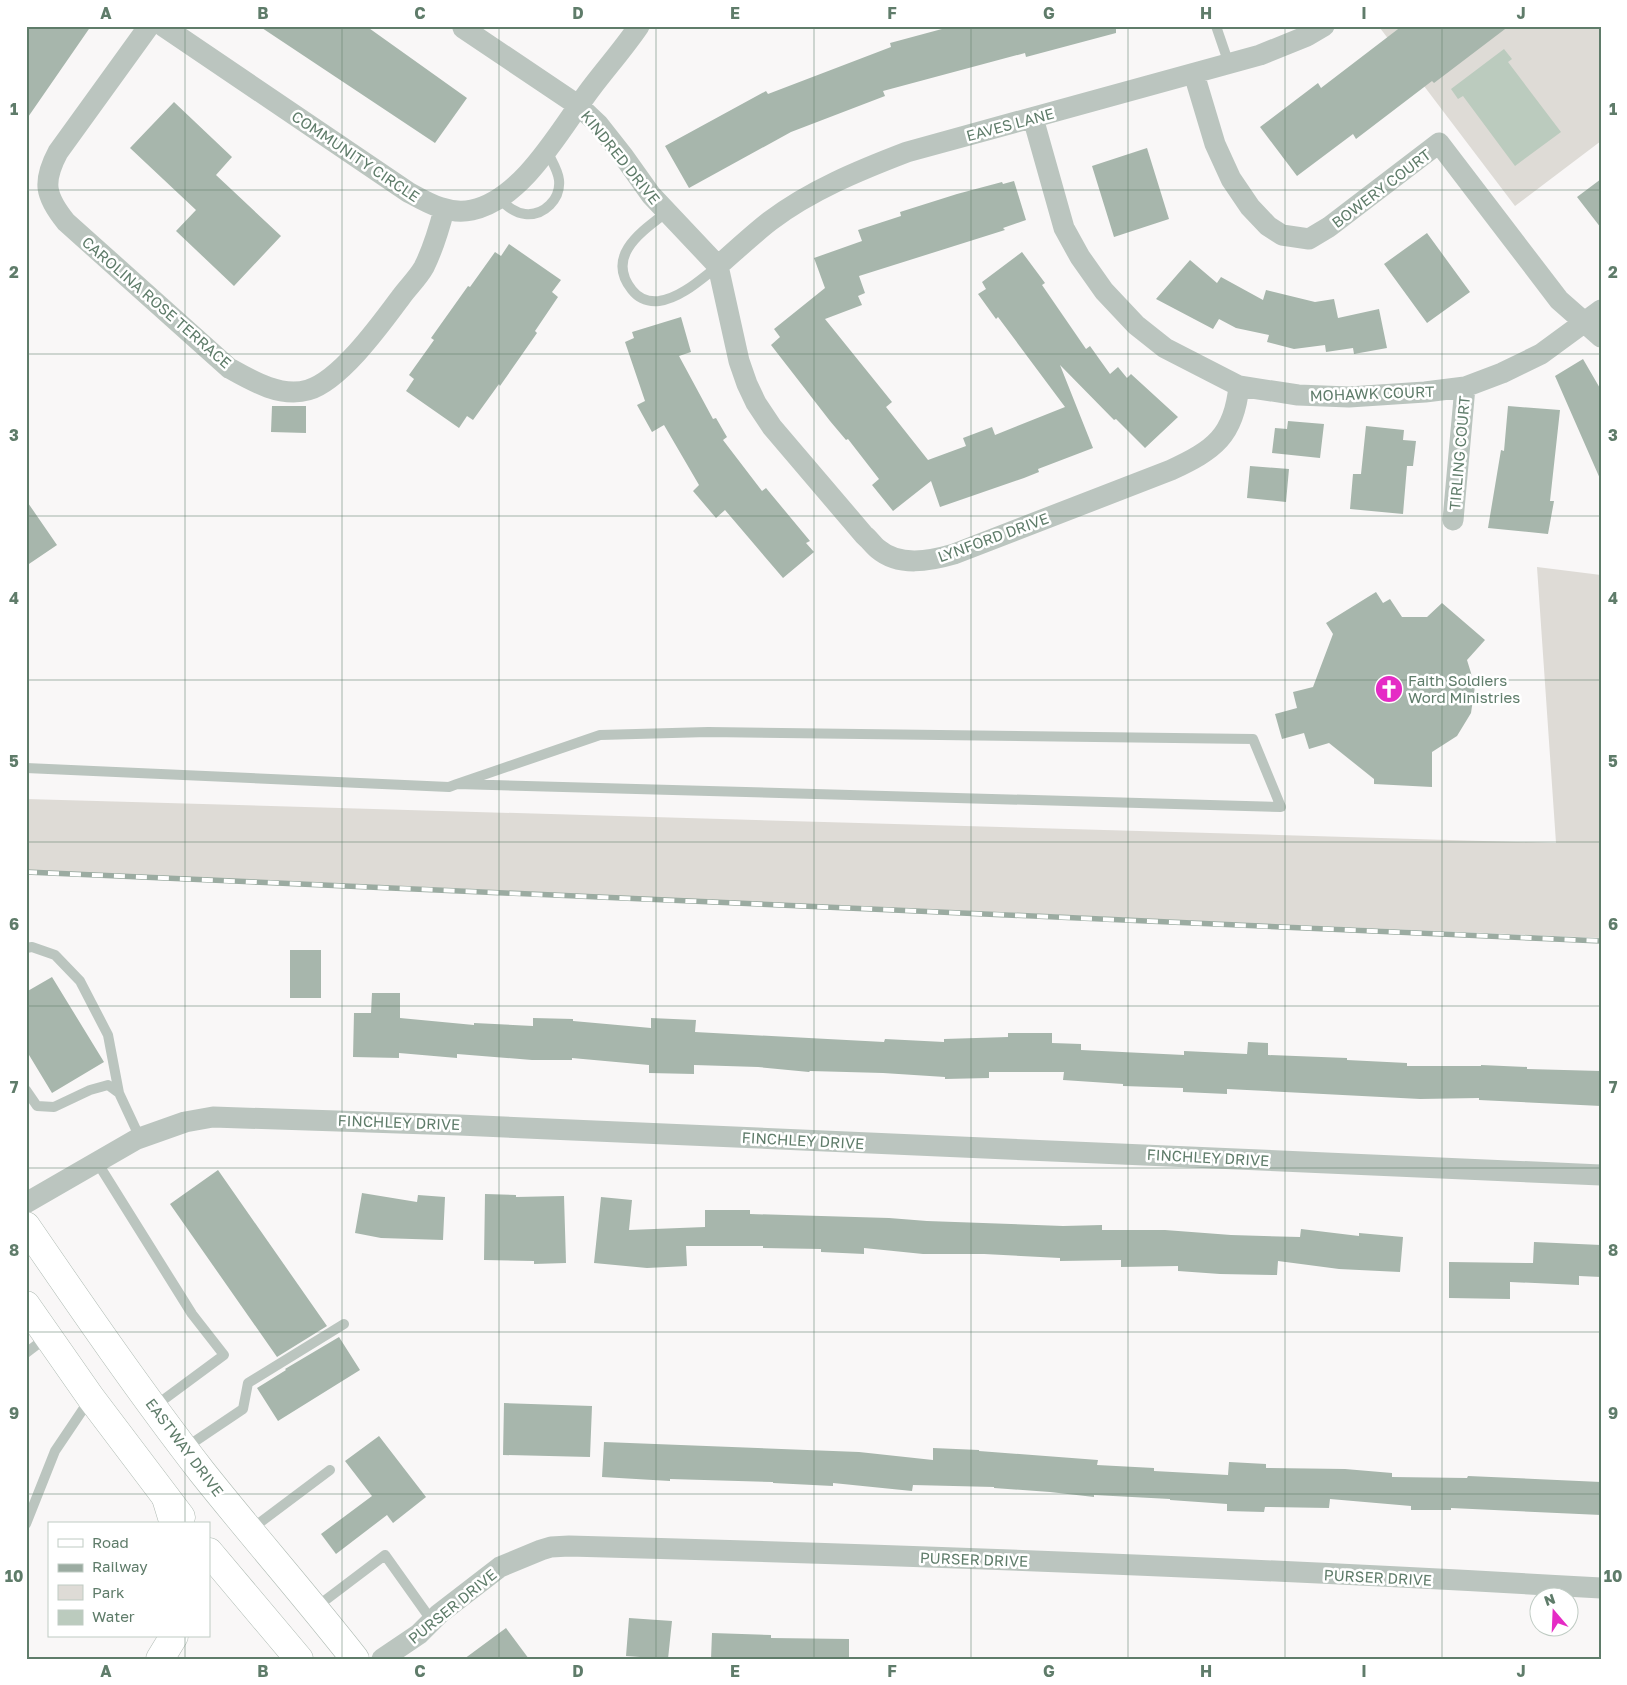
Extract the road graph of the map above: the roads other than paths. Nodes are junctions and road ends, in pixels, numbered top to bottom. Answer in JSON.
{"nodes":[{"id":1,"x":149,"y":26,"type":"edge"},
{"id":2,"x":163,"y":26,"type":"edge"},
{"id":3,"x":639,"y":26,"type":"edge"},
{"id":4,"x":1216,"y":26,"type":"edge"},
{"id":5,"x":1324,"y":26,"type":"edge"},
{"id":6,"x":463,"y":27,"type":"edge"},
{"id":7,"x":1229,"y":64,"type":"junction"},
{"id":8,"x":1194,"y":74,"type":"junction"},
{"id":9,"x":578,"y":106,"type":"junction"},
{"id":10,"x":1033,"y":118,"type":"junction"},
{"id":11,"x":546,"y":150,"type":"junction"},
{"id":12,"x":498,"y":198,"type":"junction"},
{"id":13,"x":444,"y":210,"type":"junction"},
{"id":14,"x":667,"y":212,"type":"junction"},
{"id":15,"x":718,"y":266,"type":"junction"},
{"id":16,"x":1592,"y":316,"type":"edge"},
{"id":17,"x":1601,"y":337,"type":"edge"},
{"id":18,"x":1239,"y":386,"type":"junction"},
{"id":19,"x":1465,"y":387,"type":"junction"},
{"id":20,"x":1453,"y":520,"type":"dead end"},
{"id":21,"x":26,"y":768,"type":"edge"},
{"id":22,"x":457,"y":784,"type":"junction"},
{"id":23,"x":26,"y":948,"type":"edge"},
{"id":24,"x":26,"y":1090,"type":"edge"},
{"id":25,"x":119,"y":1092,"type":"junction"},
{"id":26,"x":140,"y":1138,"type":"junction"},
{"id":27,"x":97,"y":1162,"type":"junction"},
{"id":28,"x":1601,"y":1175,"type":"edge"},
{"id":29,"x":26,"y":1203,"type":"edge"},
{"id":30,"x":26,"y":1226,"type":"edge"},
{"id":31,"x":26,"y":1306,"type":"edge"},
{"id":32,"x":344,"y":1324,"type":"dead end"},
{"id":33,"x":48,"y":1337,"type":"junction"},
{"id":34,"x":26,"y":1353,"type":"edge"},
{"id":35,"x":91,"y":1398,"type":"junction"},
{"id":36,"x":154,"y":1407,"type":"junction"},
{"id":37,"x":185,"y":1448,"type":"junction"},
{"id":38,"x":330,"y":1470,"type":"dead end"},
{"id":39,"x":166,"y":1498,"type":"junction"},
{"id":40,"x":173,"y":1522,"type":"edge"},
{"id":41,"x":184,"y":1522,"type":"edge"},
{"id":42,"x":26,"y":1524,"type":"edge"},
{"id":43,"x":249,"y":1531,"type":"junction"},
{"id":44,"x":210,"y":1553,"type":"edge"},
{"id":45,"x":1601,"y":1588,"type":"edge"},
{"id":46,"x":315,"y":1608,"type":"junction"},
{"id":47,"x":432,"y":1622,"type":"junction"},
{"id":48,"x":173,"y":1638,"type":"edge"},
{"id":49,"x":160,"y":1659,"type":"edge"},
{"id":50,"x":299,"y":1659,"type":"edge"},
{"id":51,"x":355,"y":1659,"type":"edge"},
{"id":52,"x":382,"y":1659,"type":"edge"}],
"edges":[{"from":1,"to":13,"type":"street","name":"CAROLINA ROSE TERRACE"},
{"from":2,"to":13,"type":"street","name":"COMMUNITY CIRCLE"},
{"from":3,"to":9,"type":"street","name":"COMMUNITY CIRCLE"},
{"from":4,"to":7,"type":"lane"},
{"from":5,"to":7,"type":"street","name":"EAVES LANE"},
{"from":6,"to":9,"type":"street","name":"KINDRED DRIVE"},
{"from":7,"to":8,"type":"street","name":"EAVES LANE"},
{"from":8,"to":10,"type":"street","name":"EAVES LANE"},
{"from":8,"to":16,"type":"street","name":"BOWERY COURT"},
{"from":9,"to":11,"type":"street","name":"COMMUNITY CIRCLE"},
{"from":9,"to":14,"type":"street","name":"KINDRED DRIVE"},
{"from":10,"to":15,"type":"street","name":"EAVES LANE"},
{"from":10,"to":18,"type":"street","name":"MOHAWK COURT"},
{"from":11,"to":12,"type":"street","name":"COMMUNITY CIRCLE"},
{"from":11,"to":12,"type":"lane"},
{"from":12,"to":13,"type":"street","name":"COMMUNITY CIRCLE"},
{"from":14,"to":15,"type":"street","name":"KINDRED DRIVE"},
{"from":14,"to":15,"type":"lane"},
{"from":15,"to":18,"type":"street","name":"LYNFORD DRIVE"},
{"from":16,"to":17,"type":"street"},
{"from":16,"to":19,"type":"street","name":"MOHAWK COURT"},
{"from":18,"to":19,"type":"street","name":"MOHAWK COURT"},
{"from":19,"to":20,"type":"street","name":"TIRLING COURT"},
{"from":21,"to":22,"type":"lane"},
{"from":22,"to":22,"type":"lane"},
{"from":23,"to":25,"type":"lane"},
{"from":24,"to":25,"type":"lane"},
{"from":25,"to":26,"type":"lane"},
{"from":26,"to":27,"type":"street","name":"FINCHLEY DRIVE"},
{"from":26,"to":28,"type":"street","name":"FINCHLEY DRIVE"},
{"from":27,"to":29,"type":"street","name":"FINCHLEY DRIVE"},
{"from":27,"to":36,"type":"lane"},
{"from":30,"to":36,"type":"main road","name":"EASTWAY DRIVE"},
{"from":31,"to":33,"type":"main road"},
{"from":32,"to":37,"type":"lane"},
{"from":33,"to":34,"type":"lane"},
{"from":33,"to":35,"type":"main road"},
{"from":35,"to":39,"type":"main road"},
{"from":35,"to":42,"type":"lane"},
{"from":36,"to":37,"type":"main road","name":"EASTWAY DRIVE"},
{"from":37,"to":43,"type":"main road","name":"EASTWAY DRIVE"},
{"from":38,"to":43,"type":"lane"},
{"from":39,"to":40,"type":"main road"},
{"from":39,"to":41,"type":"main road"},
{"from":43,"to":46,"type":"main road","name":"EASTWAY DRIVE"},
{"from":44,"to":50,"type":"main road"},
{"from":45,"to":47,"type":"street","name":"PURSER DRIVE"},
{"from":46,"to":47,"type":"lane"},
{"from":46,"to":51,"type":"main road","name":"EASTWAY DRIVE"},
{"from":47,"to":52,"type":"street","name":"PURSER DRIVE"},
{"from":48,"to":49,"type":"main road"}]}
